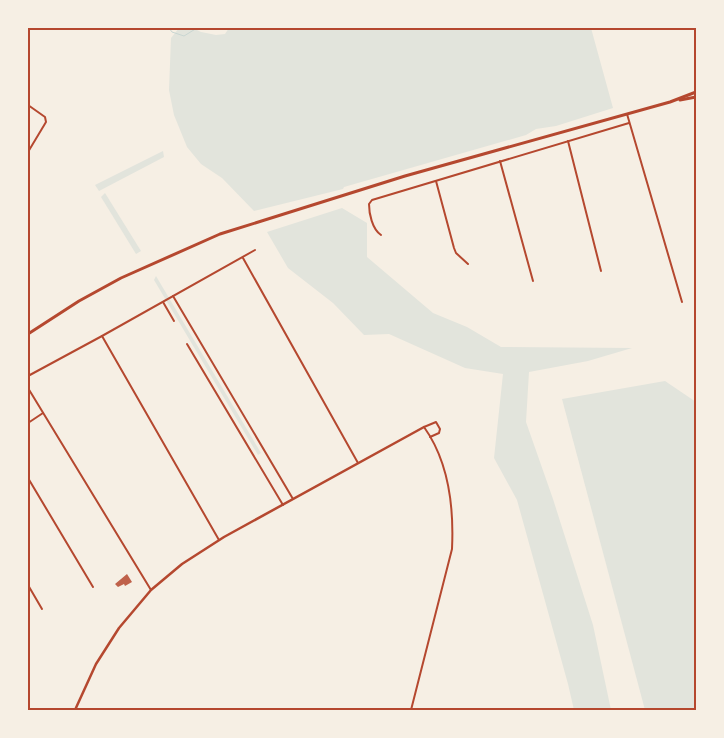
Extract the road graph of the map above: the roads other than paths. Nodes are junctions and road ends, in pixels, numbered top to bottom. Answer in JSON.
{"nodes":[{"id":1,"x":696,"y":92,"type":"edge"},
{"id":2,"x":696,"y":99,"type":"edge"},
{"id":3,"x":670,"y":102,"type":"junction"},
{"id":4,"x":28,"y":104,"type":"edge"},
{"id":5,"x":627,"y":114,"type":"junction"},
{"id":6,"x":629,"y":123,"type":"junction"},
{"id":7,"x":568,"y":141,"type":"junction"},
{"id":8,"x":28,"y":152,"type":"edge"},
{"id":9,"x":500,"y":161,"type":"junction"},
{"id":10,"x":436,"y":181,"type":"junction"},
{"id":11,"x":380,"y":235,"type":"dead end"},
{"id":12,"x":255,"y":250,"type":"dead end"},
{"id":13,"x":242,"y":257,"type":"junction"},
{"id":14,"x":468,"y":264,"type":"dead end"},
{"id":15,"x":602,"y":271,"type":"dead end"},
{"id":16,"x":533,"y":281,"type":"dead end"},
{"id":17,"x":173,"y":296,"type":"junction"},
{"id":18,"x":163,"y":302,"type":"junction"},
{"id":19,"x":682,"y":302,"type":"dead end"},
{"id":20,"x":174,"y":321,"type":"dead end"},
{"id":21,"x":28,"y":334,"type":"edge"},
{"id":22,"x":102,"y":336,"type":"junction"},
{"id":23,"x":187,"y":344,"type":"dead end"},
{"id":24,"x":28,"y":376,"type":"edge"},
{"id":25,"x":28,"y":388,"type":"edge"},
{"id":26,"x":43,"y":412,"type":"junction"},
{"id":27,"x":28,"y":423,"type":"edge"},
{"id":28,"x":424,"y":427,"type":"junction"},
{"id":29,"x":430,"y":437,"type":"junction"},
{"id":30,"x":358,"y":463,"type":"junction"},
{"id":31,"x":28,"y":478,"type":"edge"},
{"id":32,"x":293,"y":499,"type":"junction"},
{"id":33,"x":283,"y":505,"type":"junction"},
{"id":34,"x":219,"y":540,"type":"junction"},
{"id":35,"x":28,"y":585,"type":"edge"},
{"id":36,"x":93,"y":587,"type":"dead end"},
{"id":37,"x":151,"y":590,"type":"junction"},
{"id":38,"x":42,"y":609,"type":"dead end"},
{"id":39,"x":75,"y":710,"type":"edge"},
{"id":40,"x":411,"y":710,"type":"edge"}],
"edges":[{"from":1,"to":3,"type":"main road"},
{"from":2,"to":3,"type":"main road"},
{"from":3,"to":5,"type":"main road"},
{"from":4,"to":8,"type":"street"},
{"from":5,"to":6,"type":"street"},
{"from":5,"to":21,"type":"main road"},
{"from":6,"to":7,"type":"street"},
{"from":6,"to":19,"type":"street"},
{"from":7,"to":9,"type":"street"},
{"from":7,"to":15,"type":"street"},
{"from":9,"to":10,"type":"street"},
{"from":9,"to":16,"type":"street"},
{"from":10,"to":11,"type":"street"},
{"from":10,"to":14,"type":"street"},
{"from":12,"to":13,"type":"street"},
{"from":13,"to":17,"type":"street"},
{"from":13,"to":30,"type":"street"},
{"from":17,"to":18,"type":"street"},
{"from":17,"to":32,"type":"street"},
{"from":18,"to":20,"type":"street"},
{"from":18,"to":22,"type":"street"},
{"from":22,"to":24,"type":"street"},
{"from":22,"to":34,"type":"street"},
{"from":23,"to":33,"type":"street"},
{"from":25,"to":26,"type":"street"},
{"from":26,"to":27,"type":"street"},
{"from":26,"to":37,"type":"street"},
{"from":28,"to":29,"type":"street"},
{"from":28,"to":29,"type":"street"},
{"from":28,"to":30,"type":"street"},
{"from":29,"to":40,"type":"street"},
{"from":30,"to":32,"type":"street"},
{"from":31,"to":36,"type":"street"},
{"from":32,"to":33,"type":"street"},
{"from":33,"to":34,"type":"street"},
{"from":34,"to":37,"type":"street"},
{"from":35,"to":38,"type":"street"},
{"from":37,"to":39,"type":"street"}]}
